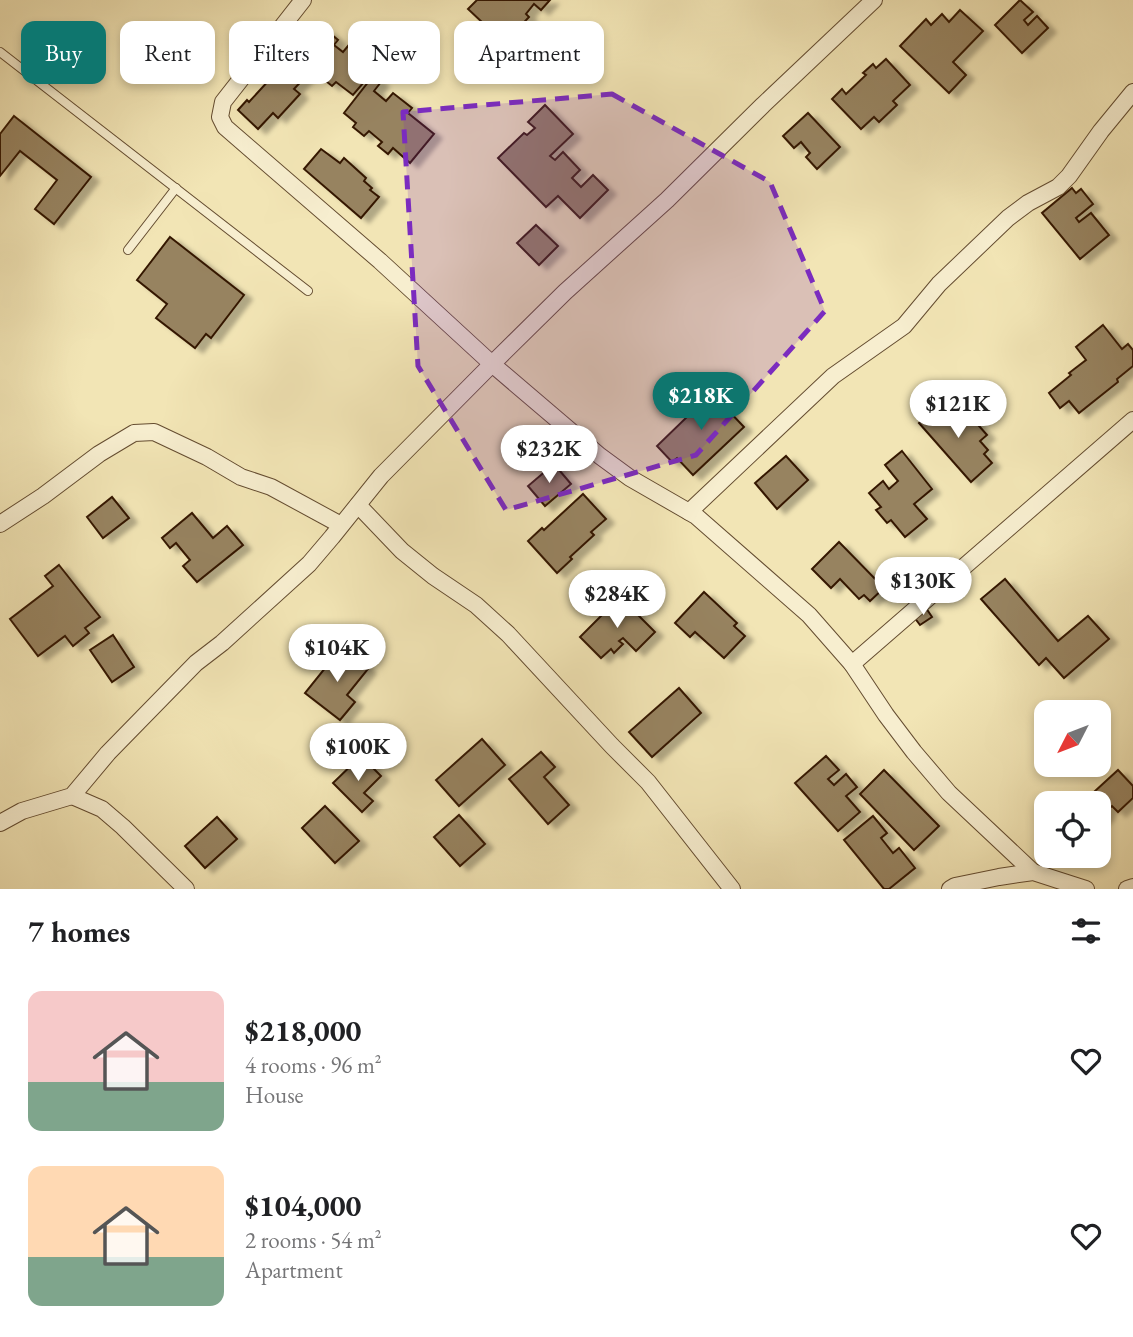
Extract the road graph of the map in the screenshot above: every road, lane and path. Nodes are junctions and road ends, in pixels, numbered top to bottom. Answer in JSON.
{"nodes":[{"id":1,"x":303,"y":0,"type":"edge"},
{"id":2,"x":874,"y":0,"type":"edge"},
{"id":3,"x":0,"y":52,"type":"edge"},
{"id":4,"x":1133,"y":92,"type":"edge"},
{"id":5,"x":176,"y":188,"type":"junction"},
{"id":6,"x":128,"y":250,"type":"dead end"},
{"id":7,"x":309,"y":291,"type":"dead end"},
{"id":8,"x":492,"y":364,"type":"junction"},
{"id":9,"x":1133,"y":421,"type":"edge"},
{"id":10,"x":358,"y":505,"type":"junction"},
{"id":11,"x":689,"y":512,"type":"junction"},
{"id":12,"x":0,"y":524,"type":"edge"},
{"id":13,"x":341,"y":525,"type":"junction"},
{"id":14,"x":852,"y":664,"type":"junction"},
{"id":15,"x":72,"y":796,"type":"junction"},
{"id":16,"x":0,"y":823,"type":"edge"},
{"id":17,"x":1033,"y":872,"type":"junction"},
{"id":18,"x":1133,"y":887,"type":"edge"},
{"id":19,"x":186,"y":889,"type":"edge"},
{"id":20,"x":732,"y":889,"type":"edge"},
{"id":21,"x":950,"y":889,"type":"edge"},
{"id":22,"x":1086,"y":889,"type":"edge"},
{"id":23,"x":1127,"y":889,"type":"edge"}],
"edges":[{"from":1,"to":8,"type":"street"},
{"from":2,"to":8,"type":"street"},
{"from":3,"to":5,"type":"lane"},
{"from":4,"to":11,"type":"street"},
{"from":5,"to":6,"type":"lane"},
{"from":5,"to":7,"type":"lane"},
{"from":8,"to":10,"type":"street"},
{"from":8,"to":11,"type":"street"},
{"from":9,"to":14,"type":"street"},
{"from":10,"to":13,"type":"street"},
{"from":10,"to":20,"type":"street"},
{"from":11,"to":14,"type":"street"},
{"from":12,"to":13,"type":"street"},
{"from":13,"to":15,"type":"street"},
{"from":14,"to":17,"type":"street"},
{"from":15,"to":16,"type":"street"},
{"from":15,"to":19,"type":"street"},
{"from":17,"to":21,"type":"street"},
{"from":17,"to":22,"type":"street"},
{"from":18,"to":23,"type":"street"}]}
